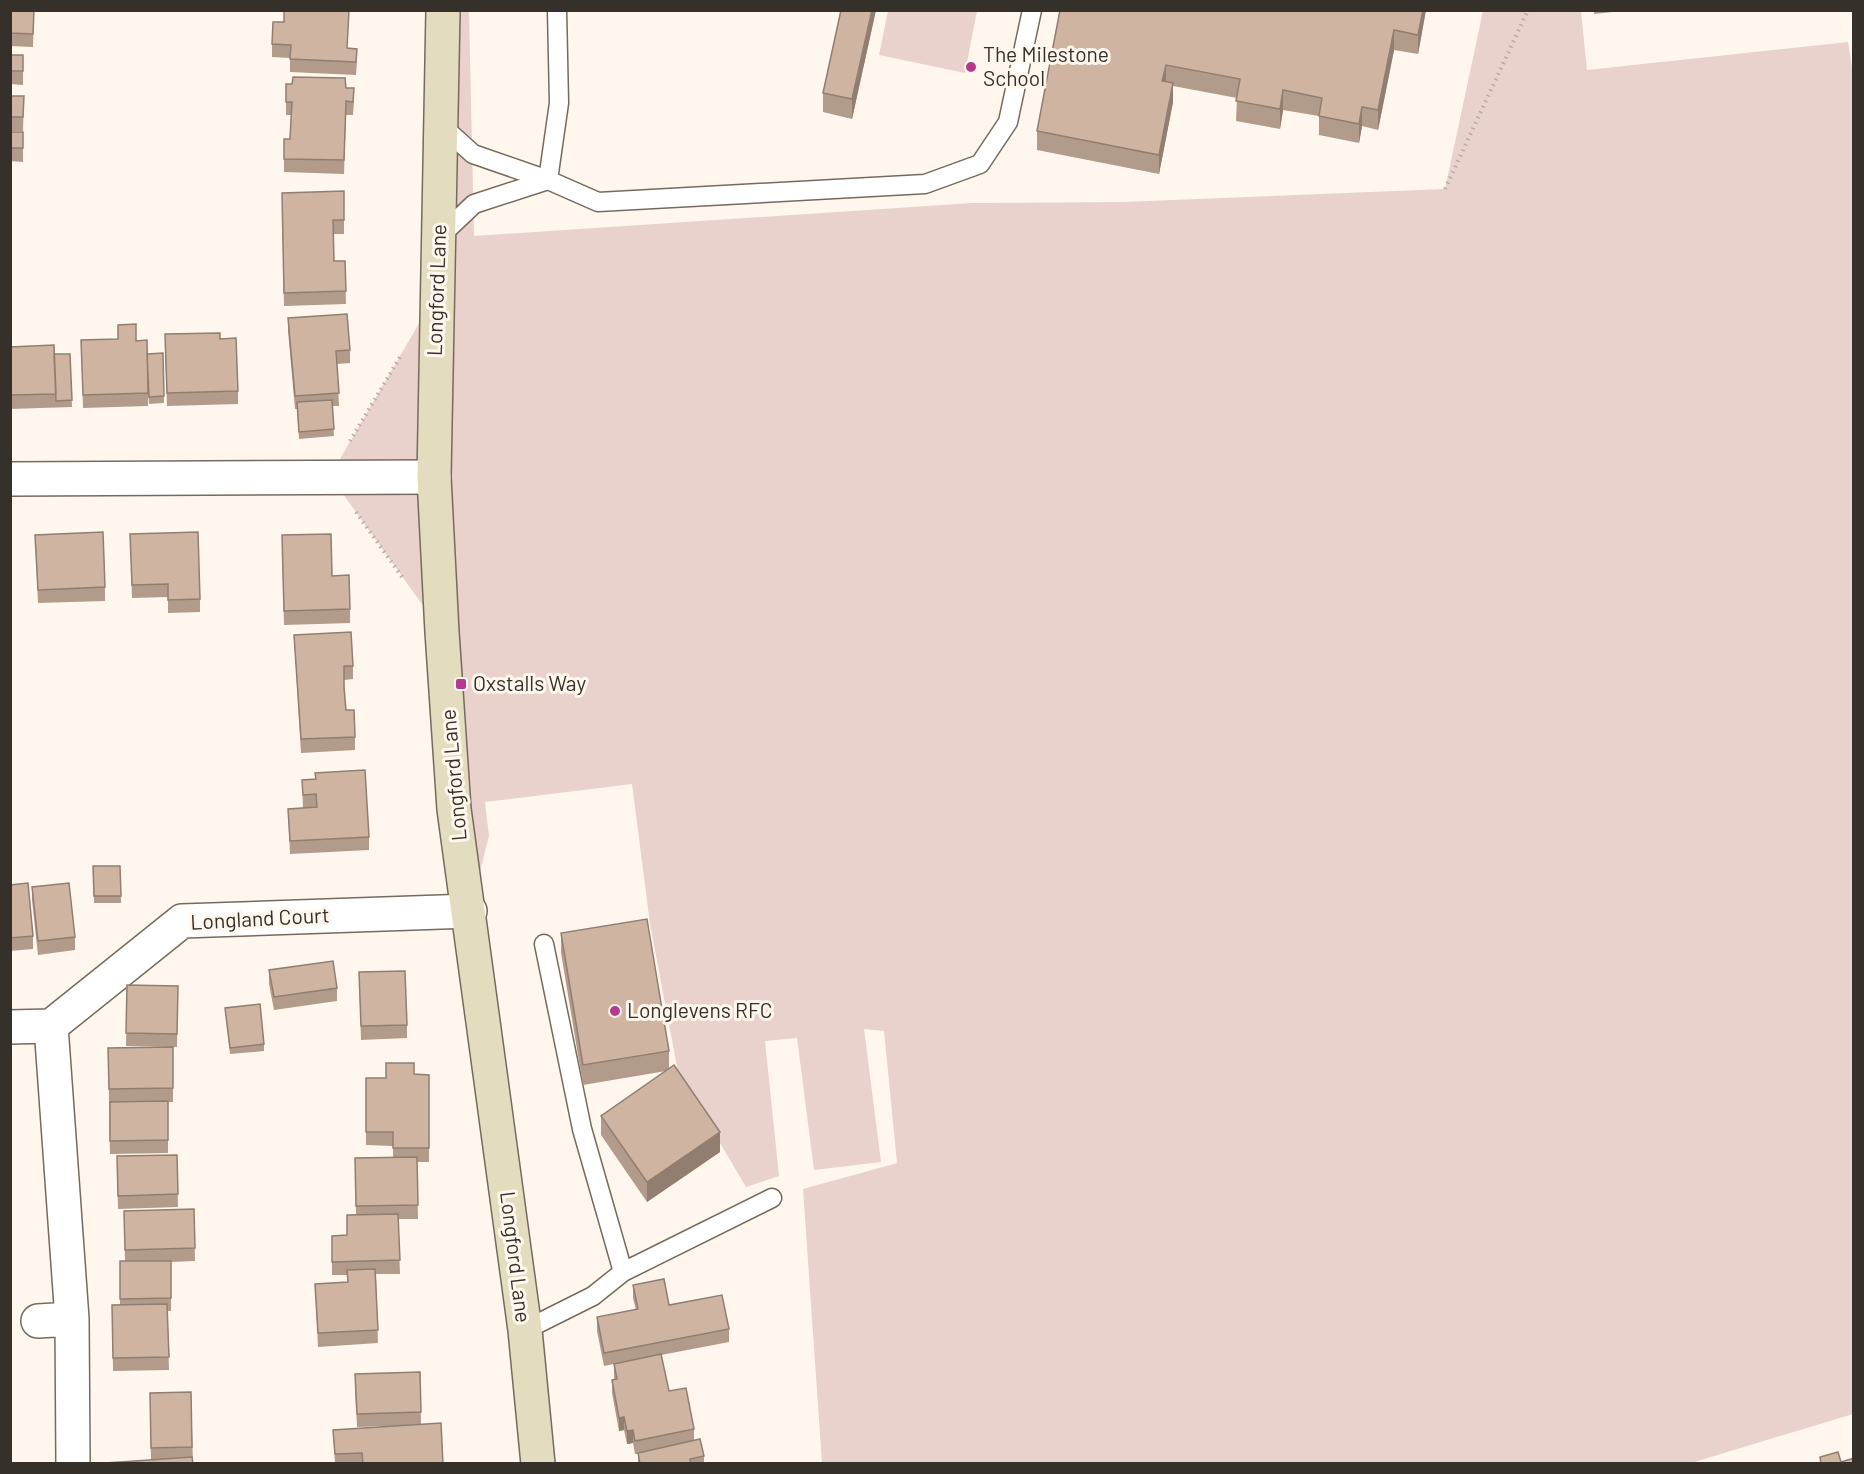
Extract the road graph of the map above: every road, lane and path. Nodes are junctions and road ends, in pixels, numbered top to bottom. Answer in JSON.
{"nodes":[{"id":1,"x":443,"y":10,"type":"edge"},
{"id":2,"x":557,"y":10,"type":"edge"},
{"id":3,"x":1032,"y":10,"type":"edge"},
{"id":4,"x":1528,"y":10,"type":"edge"},
{"id":5,"x":442,"y":126,"type":"junction"},
{"id":6,"x":548,"y":180,"type":"junction"},
{"id":7,"x":1445,"y":189,"type":"dead end"},
{"id":8,"x":438,"y":239,"type":"junction"},
{"id":9,"x":434,"y":477,"type":"junction"},
{"id":10,"x":10,"y":479,"type":"edge"},
{"id":11,"x":470,"y":911,"type":"junction"},
{"id":12,"x":544,"y":944,"type":"dead end"},
{"id":13,"x":51,"y":1026,"type":"junction"},
{"id":14,"x":10,"y":1027,"type":"edge"},
{"id":15,"x":772,"y":1198,"type":"dead end"},
{"id":16,"x":623,"y":1272,"type":"junction"},
{"id":17,"x":72,"y":1319,"type":"junction"},
{"id":18,"x":38,"y":1321,"type":"dead end"},
{"id":19,"x":525,"y":1330,"type":"junction"},
{"id":20,"x":73,"y":1464,"type":"edge"},
{"id":21,"x":538,"y":1464,"type":"edge"}],
"edges":[{"from":1,"to":5,"type":"street","name":"Longford Lane"},
{"from":2,"to":6,"type":"lane"},
{"from":3,"to":6,"type":"lane"},
{"from":4,"to":7,"type":"path"},
{"from":5,"to":6,"type":"lane"},
{"from":5,"to":8,"type":"street","name":"Longford Lane"},
{"from":6,"to":8,"type":"lane"},
{"from":8,"to":9,"type":"street","name":"Longford Lane"},
{"from":9,"to":10,"type":"street"},
{"from":9,"to":11,"type":"street","name":"Longford Lane"},
{"from":11,"to":13,"type":"street","name":"Longland Court"},
{"from":11,"to":19,"type":"street","name":"Longford Lane"},
{"from":12,"to":16,"type":"lane"},
{"from":13,"to":14,"type":"street"},
{"from":13,"to":17,"type":"street"},
{"from":15,"to":16,"type":"lane"},
{"from":16,"to":19,"type":"lane"},
{"from":17,"to":18,"type":"street"},
{"from":17,"to":20,"type":"street"},
{"from":19,"to":21,"type":"street","name":"Longford Lane"}]}
